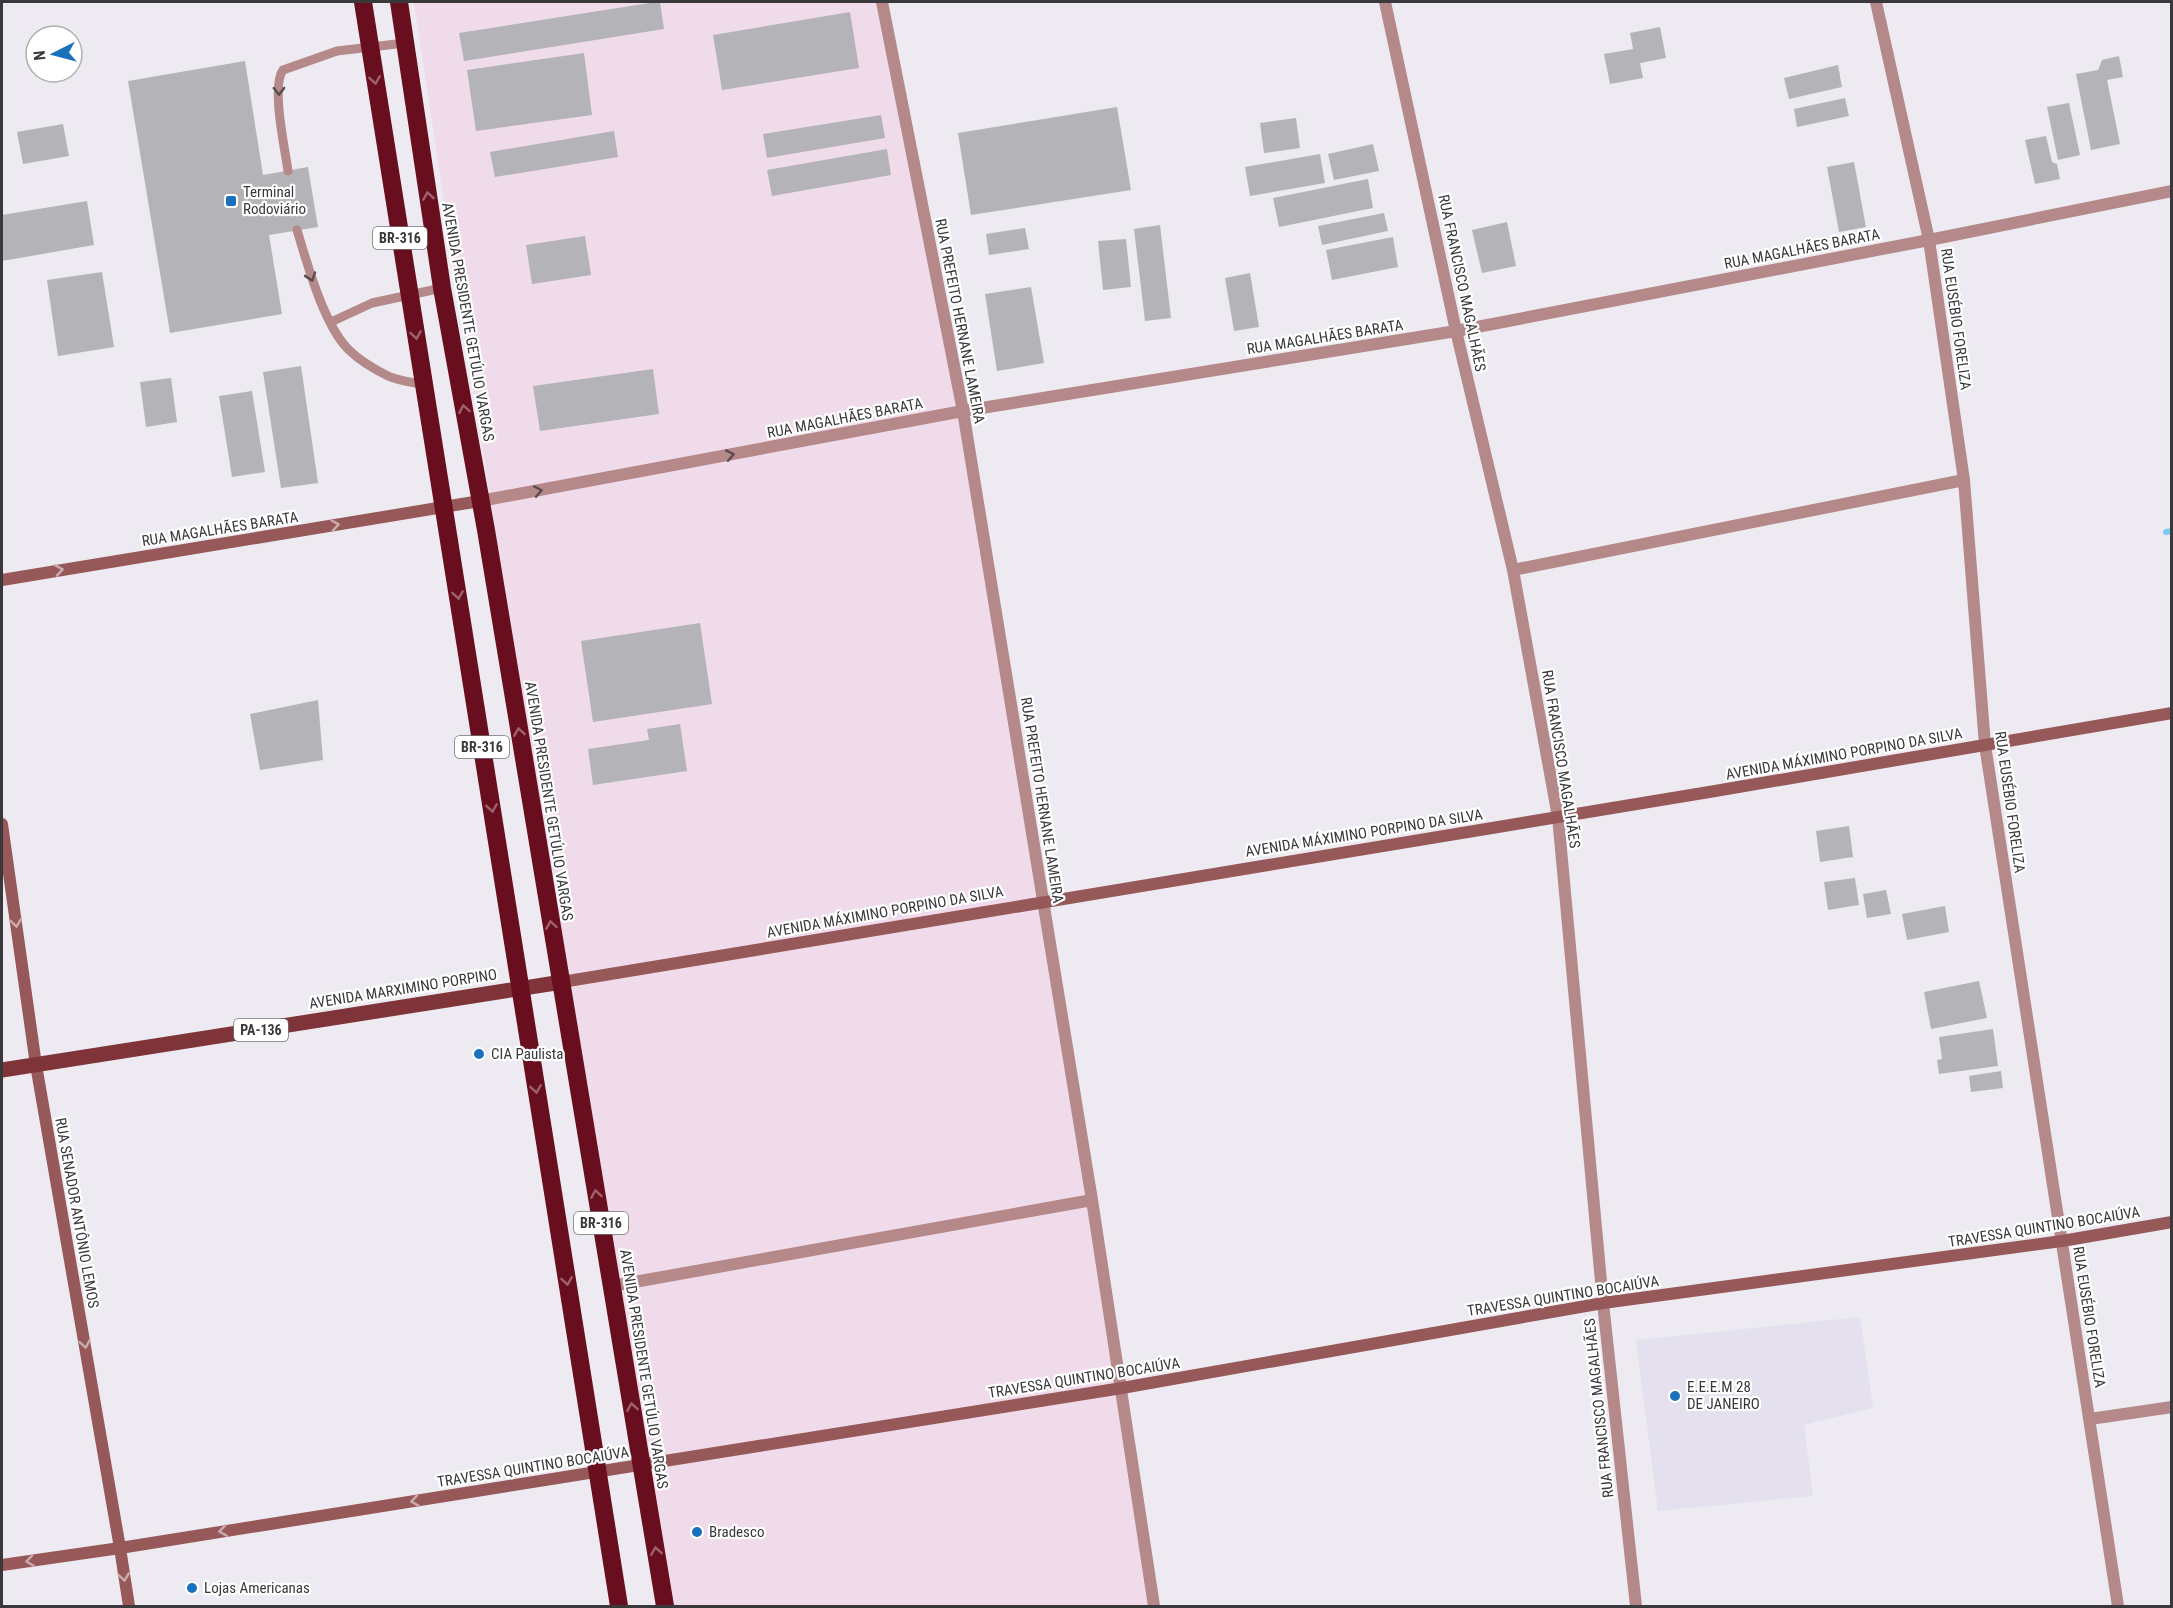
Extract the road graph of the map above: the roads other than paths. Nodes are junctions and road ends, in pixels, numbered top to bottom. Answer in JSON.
{"nodes":[{"id":1,"x":363,"y":2,"type":"edge"},
{"id":2,"x":399,"y":2,"type":"edge"},
{"id":3,"x":882,"y":2,"type":"edge"},
{"id":4,"x":1385,"y":2,"type":"edge"},
{"id":5,"x":1876,"y":2,"type":"edge"},
{"id":6,"x":405,"y":43,"type":"junction"},
{"id":7,"x":369,"y":48,"type":"junction"},
{"id":8,"x":288,"y":171,"type":"dead end"},
{"id":9,"x":2172,"y":191,"type":"edge"},
{"id":10,"x":297,"y":230,"type":"dead end"},
{"id":11,"x":1929,"y":240,"type":"junction"},
{"id":12,"x":442,"y":288,"type":"junction"},
{"id":13,"x":409,"y":293,"type":"junction"},
{"id":14,"x":331,"y":322,"type":"junction"},
{"id":15,"x":1456,"y":331,"type":"junction"},
{"id":16,"x":424,"y":385,"type":"junction"},
{"id":17,"x":963,"y":411,"type":"junction"},
{"id":18,"x":1964,"y":480,"type":"junction"},
{"id":19,"x":480,"y":501,"type":"junction"},
{"id":20,"x":444,"y":507,"type":"junction"},
{"id":21,"x":1513,"y":570,"type":"junction"},
{"id":22,"x":2,"y":580,"type":"edge"},
{"id":23,"x":2172,"y":713,"type":"edge"},
{"id":24,"x":1985,"y":746,"type":"junction"},
{"id":25,"x":1558,"y":817,"type":"junction"},
{"id":26,"x":2,"y":824,"type":"edge"},
{"id":27,"x":1043,"y":901,"type":"junction"},
{"id":28,"x":562,"y":982,"type":"junction"},
{"id":29,"x":520,"y":989,"type":"junction"},
{"id":30,"x":36,"y":1065,"type":"junction"},
{"id":31,"x":2,"y":1070,"type":"edge"},
{"id":32,"x":1092,"y":1200,"type":"junction"},
{"id":33,"x":2172,"y":1222,"type":"edge"},
{"id":34,"x":2062,"y":1241,"type":"junction"},
{"id":35,"x":612,"y":1286,"type":"junction"},
{"id":36,"x":1603,"y":1303,"type":"junction"},
{"id":37,"x":1122,"y":1388,"type":"junction"},
{"id":38,"x":2172,"y":1407,"type":"edge"},
{"id":39,"x":2090,"y":1419,"type":"junction"},
{"id":40,"x":641,"y":1464,"type":"junction"},
{"id":41,"x":598,"y":1472,"type":"junction"},
{"id":42,"x":120,"y":1548,"type":"junction"},
{"id":43,"x":2,"y":1565,"type":"edge"},
{"id":44,"x":129,"y":1606,"type":"edge"},
{"id":45,"x":619,"y":1606,"type":"edge"},
{"id":46,"x":665,"y":1606,"type":"edge"},
{"id":47,"x":1154,"y":1606,"type":"edge"},
{"id":48,"x":1636,"y":1606,"type":"edge"},
{"id":49,"x":2118,"y":1606,"type":"edge"}],
"edges":[{"from":1,"to":7,"type":"highway","number":"BR-316"},
{"from":2,"to":6,"type":"highway","name":"AVENIDA PRESIDENTE GETÚLIO VARGAS","number":"BR-316"},
{"from":3,"to":17,"type":"street","name":"RUA PREFEITO HERNANE LAMEIRA"},
{"from":4,"to":15,"type":"street","name":"RUA FRANCISCO MAGALHÃES"},
{"from":5,"to":11,"type":"street","name":"RUA EUSÉBIO FORELIZA"},
{"from":6,"to":7,"type":"lane"},
{"from":12,"to":6,"type":"highway","name":"AVENIDA PRESIDENTE GETÚLIO VARGAS","number":"BR-316","one_way":true},
{"from":7,"to":8,"type":"lane","one_way":true},
{"from":7,"to":13,"type":"highway","number":"BR-316","one_way":true},
{"from":9,"to":11,"type":"street","name":"RUA MAGALHÃES BARATA"},
{"from":10,"to":14,"type":"lane","one_way":true},
{"from":11,"to":15,"type":"street","name":"RUA MAGALHÃES BARATA"},
{"from":11,"to":18,"type":"street","name":"RUA EUSÉBIO FORELIZA"},
{"from":12,"to":13,"type":"lane"},
{"from":19,"to":12,"type":"highway","name":"AVENIDA PRESIDENTE GETÚLIO VARGAS","number":"BR-316","one_way":true},
{"from":13,"to":14,"type":"lane"},
{"from":13,"to":16,"type":"highway","number":"BR-316","one_way":true},
{"from":14,"to":16,"type":"lane"},
{"from":15,"to":17,"type":"street","name":"RUA MAGALHÃES BARATA"},
{"from":15,"to":21,"type":"street","name":"RUA FRANCISCO MAGALHÃES"},
{"from":16,"to":20,"type":"highway","number":"BR-316"},
{"from":19,"to":17,"type":"street","name":"RUA MAGALHÃES BARATA","one_way":true},
{"from":17,"to":27,"type":"street","name":"RUA PREFEITO HERNANE LAMEIRA"},
{"from":18,"to":21,"type":"street"},
{"from":18,"to":24,"type":"street","name":"RUA EUSÉBIO FORELIZA"},
{"from":19,"to":20,"type":"street","name":"RUA MAGALHÃES BARATA"},
{"from":28,"to":19,"type":"highway","name":"AVENIDA PRESIDENTE GETÚLIO VARGAS","number":"BR-316","one_way":true},
{"from":22,"to":20,"type":"street","name":"RUA MAGALHÃES BARATA","one_way":true},
{"from":20,"to":29,"type":"highway","number":"BR-316","one_way":true},
{"from":21,"to":25,"type":"street","name":"RUA FRANCISCO MAGALHÃES"},
{"from":23,"to":24,"type":"street","name":"AVENIDA MÁXIMINO PORPINO DA SILVA"},
{"from":24,"to":25,"type":"street","name":"AVENIDA MÁXIMINO PORPINO DA SILVA"},
{"from":24,"to":34,"type":"street","name":"RUA EUSÉBIO FORELIZA"},
{"from":25,"to":27,"type":"street","name":"AVENIDA MÁXIMINO PORPINO DA SILVA"},
{"from":25,"to":36,"type":"street","name":"RUA FRANCISCO MAGALHÃES"},
{"from":26,"to":30,"type":"street","name":"RUA SENADOR ANTÔNIO LEMOS","one_way":true},
{"from":27,"to":28,"type":"street","name":"AVENIDA MÁXIMINO PORPINO DA SILVA"},
{"from":27,"to":32,"type":"street","name":"RUA PREFEITO HERNANE LAMEIRA"},
{"from":28,"to":29,"type":"main road","name":"AVENIDA MARXIMINO PORPINO","number":"PA-136"},
{"from":35,"to":28,"type":"highway","name":"AVENIDA PRESIDENTE GETÚLIO VARGAS","number":"BR-316","one_way":true},
{"from":29,"to":30,"type":"main road","name":"AVENIDA MARXIMINO PORPINO","number":"PA-136"},
{"from":29,"to":41,"type":"highway","number":"BR-316","one_way":true},
{"from":30,"to":31,"type":"main road","name":"AVENIDA MARXIMINO PORPINO","number":"PA-136"},
{"from":30,"to":42,"type":"street","name":"RUA SENADOR ANTÔNIO LEMOS","one_way":true},
{"from":32,"to":35,"type":"street"},
{"from":32,"to":37,"type":"street","name":"RUA PREFEITO HERNANE LAMEIRA"},
{"from":33,"to":34,"type":"street","name":"TRAVESSA QUINTINO BOCAIÚVA"},
{"from":34,"to":36,"type":"street","name":"TRAVESSA QUINTINO BOCAIÚVA"},
{"from":34,"to":39,"type":"street","name":"RUA EUSÉBIO FORELIZA"},
{"from":40,"to":35,"type":"highway","name":"AVENIDA PRESIDENTE GETÚLIO VARGAS","number":"BR-316","one_way":true},
{"from":36,"to":37,"type":"street","name":"TRAVESSA QUINTINO BOCAIÚVA"},
{"from":36,"to":48,"type":"street","name":"RUA FRANCISCO MAGALHÃES"},
{"from":37,"to":40,"type":"street","name":"TRAVESSA QUINTINO BOCAIÚVA"},
{"from":37,"to":47,"type":"street","name":"RUA PREFEITO HERNANE LAMEIRA"},
{"from":38,"to":39,"type":"street"},
{"from":39,"to":49,"type":"street","name":"RUA EUSÉBIO FORELIZA"},
{"from":40,"to":41,"type":"street","name":"TRAVESSA QUINTINO BOCAIÚVA"},
{"from":46,"to":40,"type":"highway","name":"AVENIDA PRESIDENTE GETÚLIO VARGAS","number":"BR-316","one_way":true},
{"from":41,"to":42,"type":"street","name":"TRAVESSA QUINTINO BOCAIÚVA","one_way":true},
{"from":41,"to":45,"type":"highway","number":"BR-316"},
{"from":42,"to":43,"type":"street","name":"TRAVESSA QUINTINO BOCAIÚVA","one_way":true},
{"from":42,"to":44,"type":"street","name":"RUA SENADOR ANTÔNIO LEMOS","one_way":true}]}
